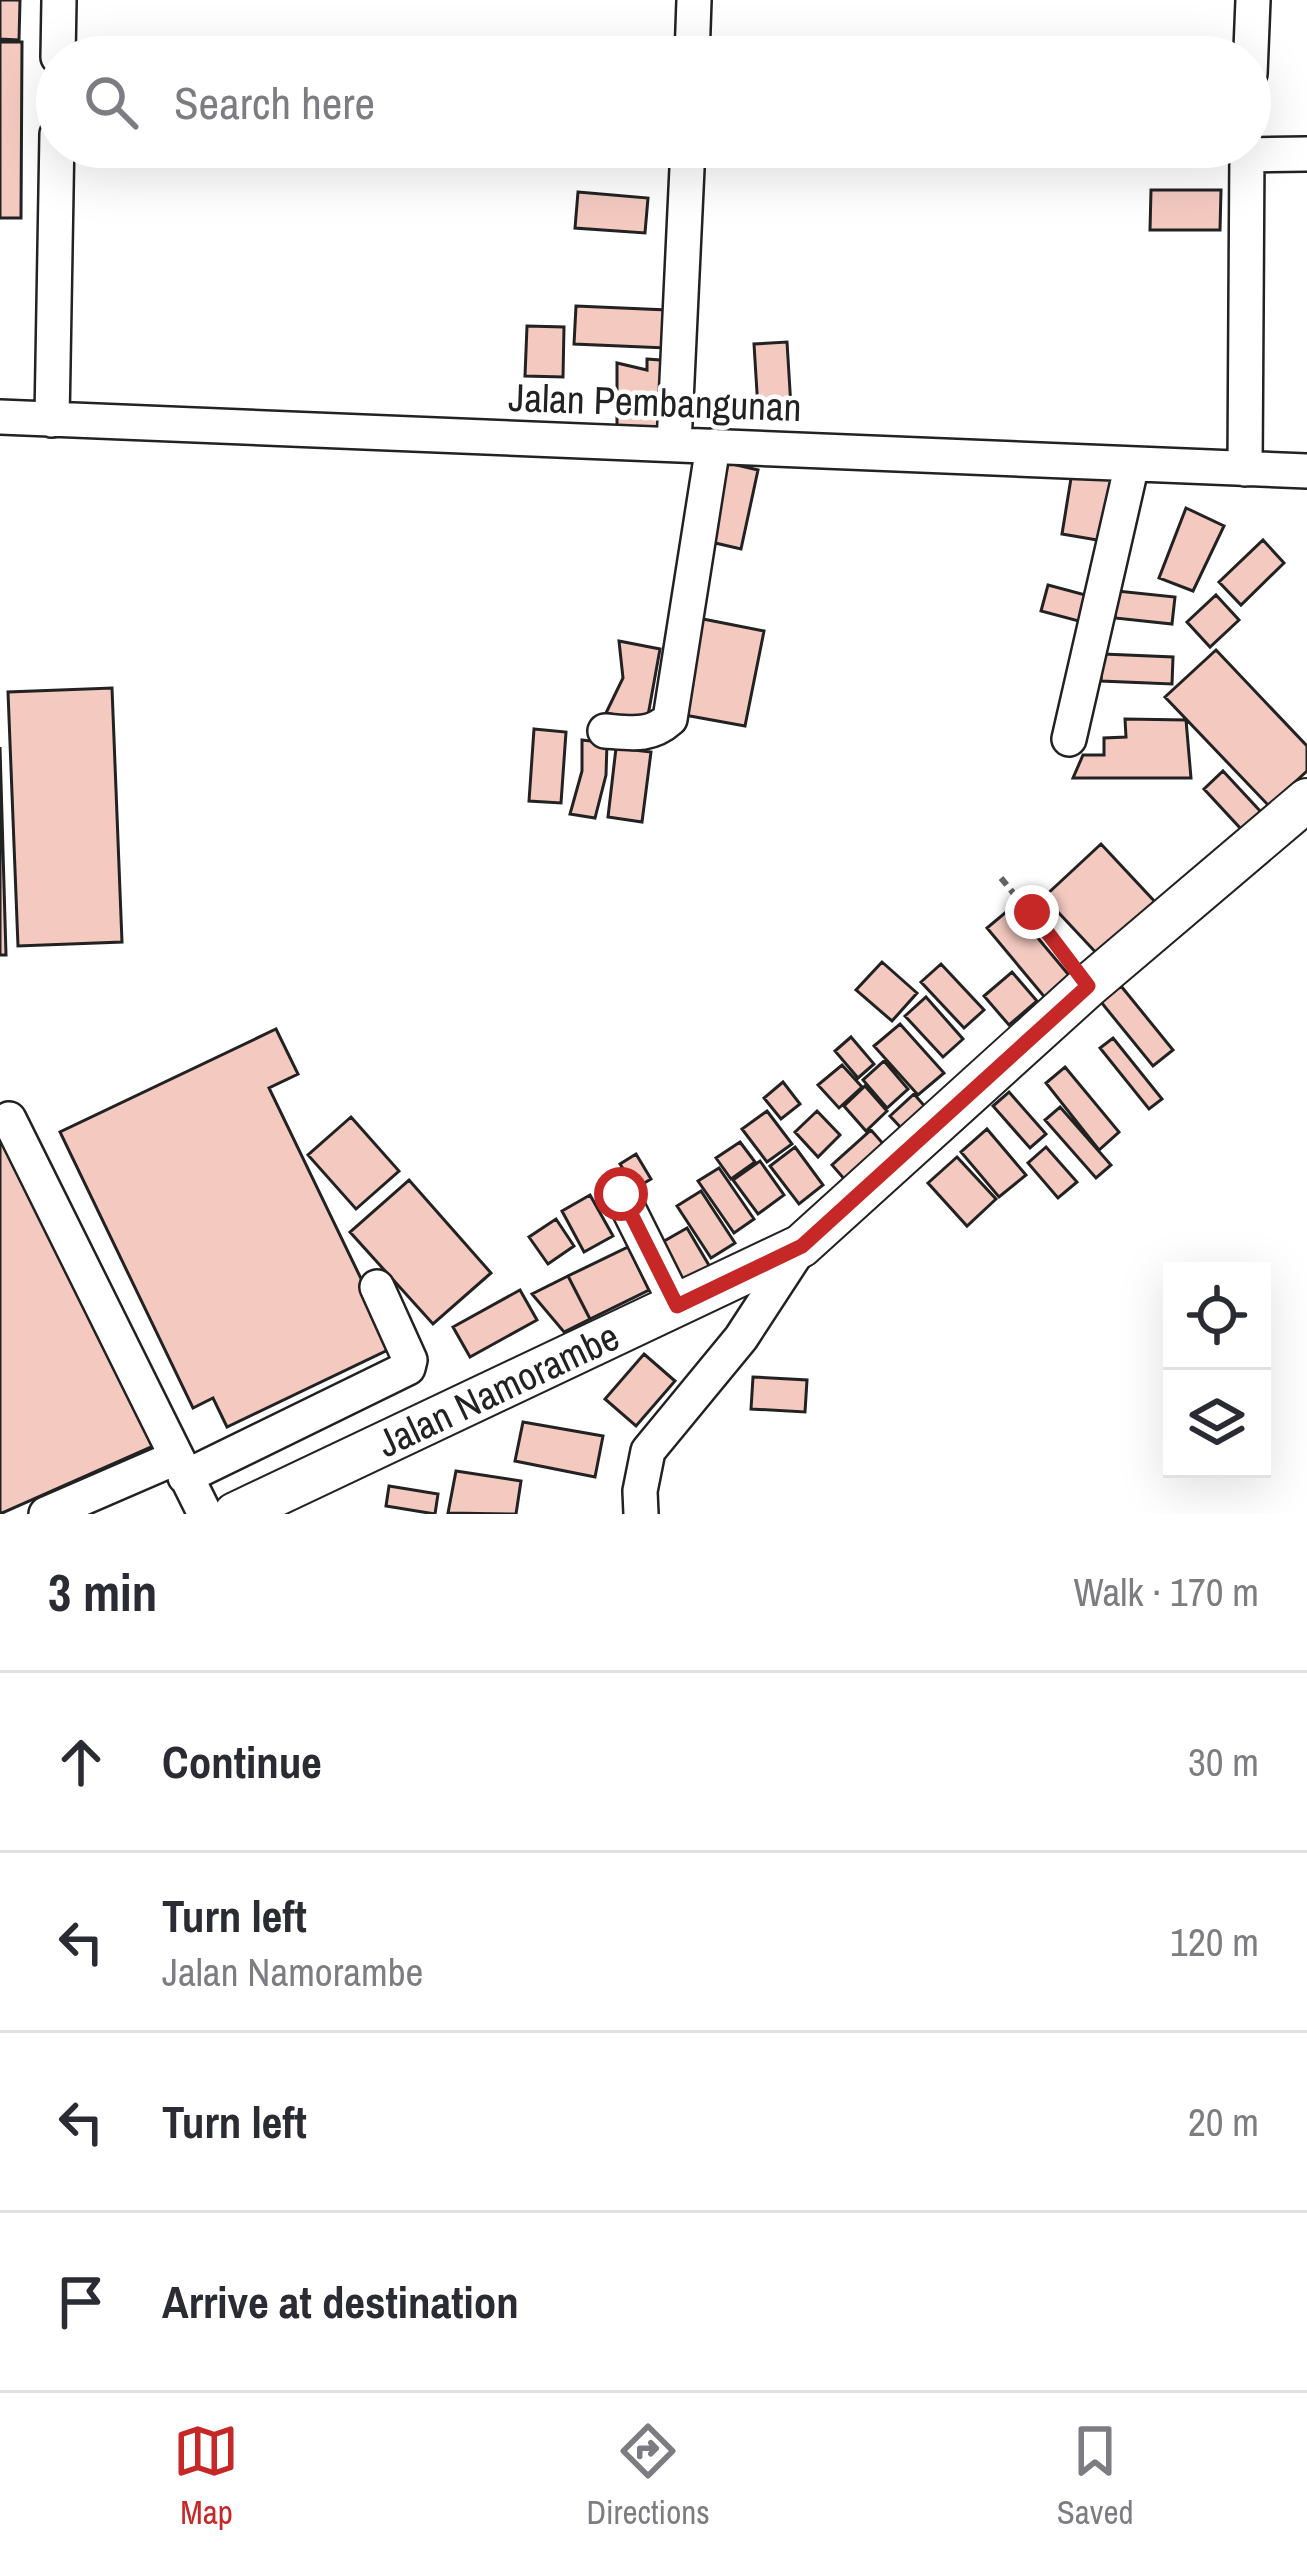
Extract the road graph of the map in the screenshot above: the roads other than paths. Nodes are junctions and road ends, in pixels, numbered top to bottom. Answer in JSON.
{"nodes":[{"id":1,"x":59,"y":0,"type":"edge"},
{"id":2,"x":694,"y":0,"type":"edge"},
{"id":3,"x":1253,"y":0,"type":"edge"},
{"id":4,"x":58,"y":36,"type":"edge"},
{"id":5,"x":693,"y":36,"type":"edge"},
{"id":6,"x":1252,"y":36,"type":"edge"},
{"id":7,"x":1271,"y":152,"type":"edge"},
{"id":8,"x":1307,"y":154,"type":"edge"},
{"id":9,"x":56,"y":168,"type":"edge"},
{"id":10,"x":687,"y":168,"type":"edge"},
{"id":11,"x":1247,"y":168,"type":"edge"},
{"id":12,"x":0,"y":417,"type":"edge"},
{"id":13,"x":52,"y":420,"type":"junction"},
{"id":14,"x":674,"y":444,"type":"junction"},
{"id":15,"x":713,"y":446,"type":"junction"},
{"id":16,"x":1132,"y":464,"type":"junction"},
{"id":17,"x":1245,"y":469,"type":"junction"},
{"id":18,"x":1307,"y":471,"type":"edge"},
{"id":19,"x":605,"y":731,"type":"dead end"},
{"id":20,"x":1069,"y":739,"type":"dead end"},
{"id":21,"x":1307,"y":800,"type":"edge"},
{"id":22,"x":10,"y":1119,"type":"dead end"},
{"id":23,"x":621,"y":1194,"type":"dead end"},
{"id":24,"x":802,"y":1246,"type":"junction"},
{"id":25,"x":377,"y":1287,"type":"dead end"},
{"id":26,"x":677,"y":1306,"type":"junction"},
{"id":27,"x":180,"y":1467,"type":"junction"},
{"id":28,"x":46,"y":1514,"type":"edge"},
{"id":29,"x":205,"y":1514,"type":"edge"},
{"id":30,"x":235,"y":1514,"type":"edge"},
{"id":31,"x":641,"y":1514,"type":"edge"}],
"edges":[{"from":1,"to":4,"type":"street"},
{"from":2,"to":5,"type":"street"},
{"from":3,"to":6,"type":"street"},
{"from":7,"to":8,"type":"street"},
{"from":9,"to":13,"type":"street"},
{"from":10,"to":14,"type":"street"},
{"from":11,"to":17,"type":"street"},
{"from":12,"to":13,"type":"street","name":"Jalan Pembangunan"},
{"from":13,"to":14,"type":"street","name":"Jalan Pembangunan"},
{"from":14,"to":15,"type":"street","name":"Jalan Pembangunan"},
{"from":15,"to":16,"type":"street","name":"Jalan Pembangunan"},
{"from":15,"to":19,"type":"street"},
{"from":16,"to":17,"type":"street","name":"Jalan Pembangunan"},
{"from":16,"to":20,"type":"street"},
{"from":17,"to":18,"type":"street","name":"Jalan Pembangunan"},
{"from":21,"to":24,"type":"main road","name":"Jalan Namorambe"},
{"from":22,"to":27,"type":"street"},
{"from":23,"to":26,"type":"street"},
{"from":24,"to":26,"type":"main road","name":"Jalan Namorambe"},
{"from":24,"to":31,"type":"street"},
{"from":25,"to":27,"type":"street"},
{"from":26,"to":30,"type":"main road","name":"Jalan Namorambe"},
{"from":27,"to":28,"type":"street"},
{"from":27,"to":29,"type":"street"}]}
